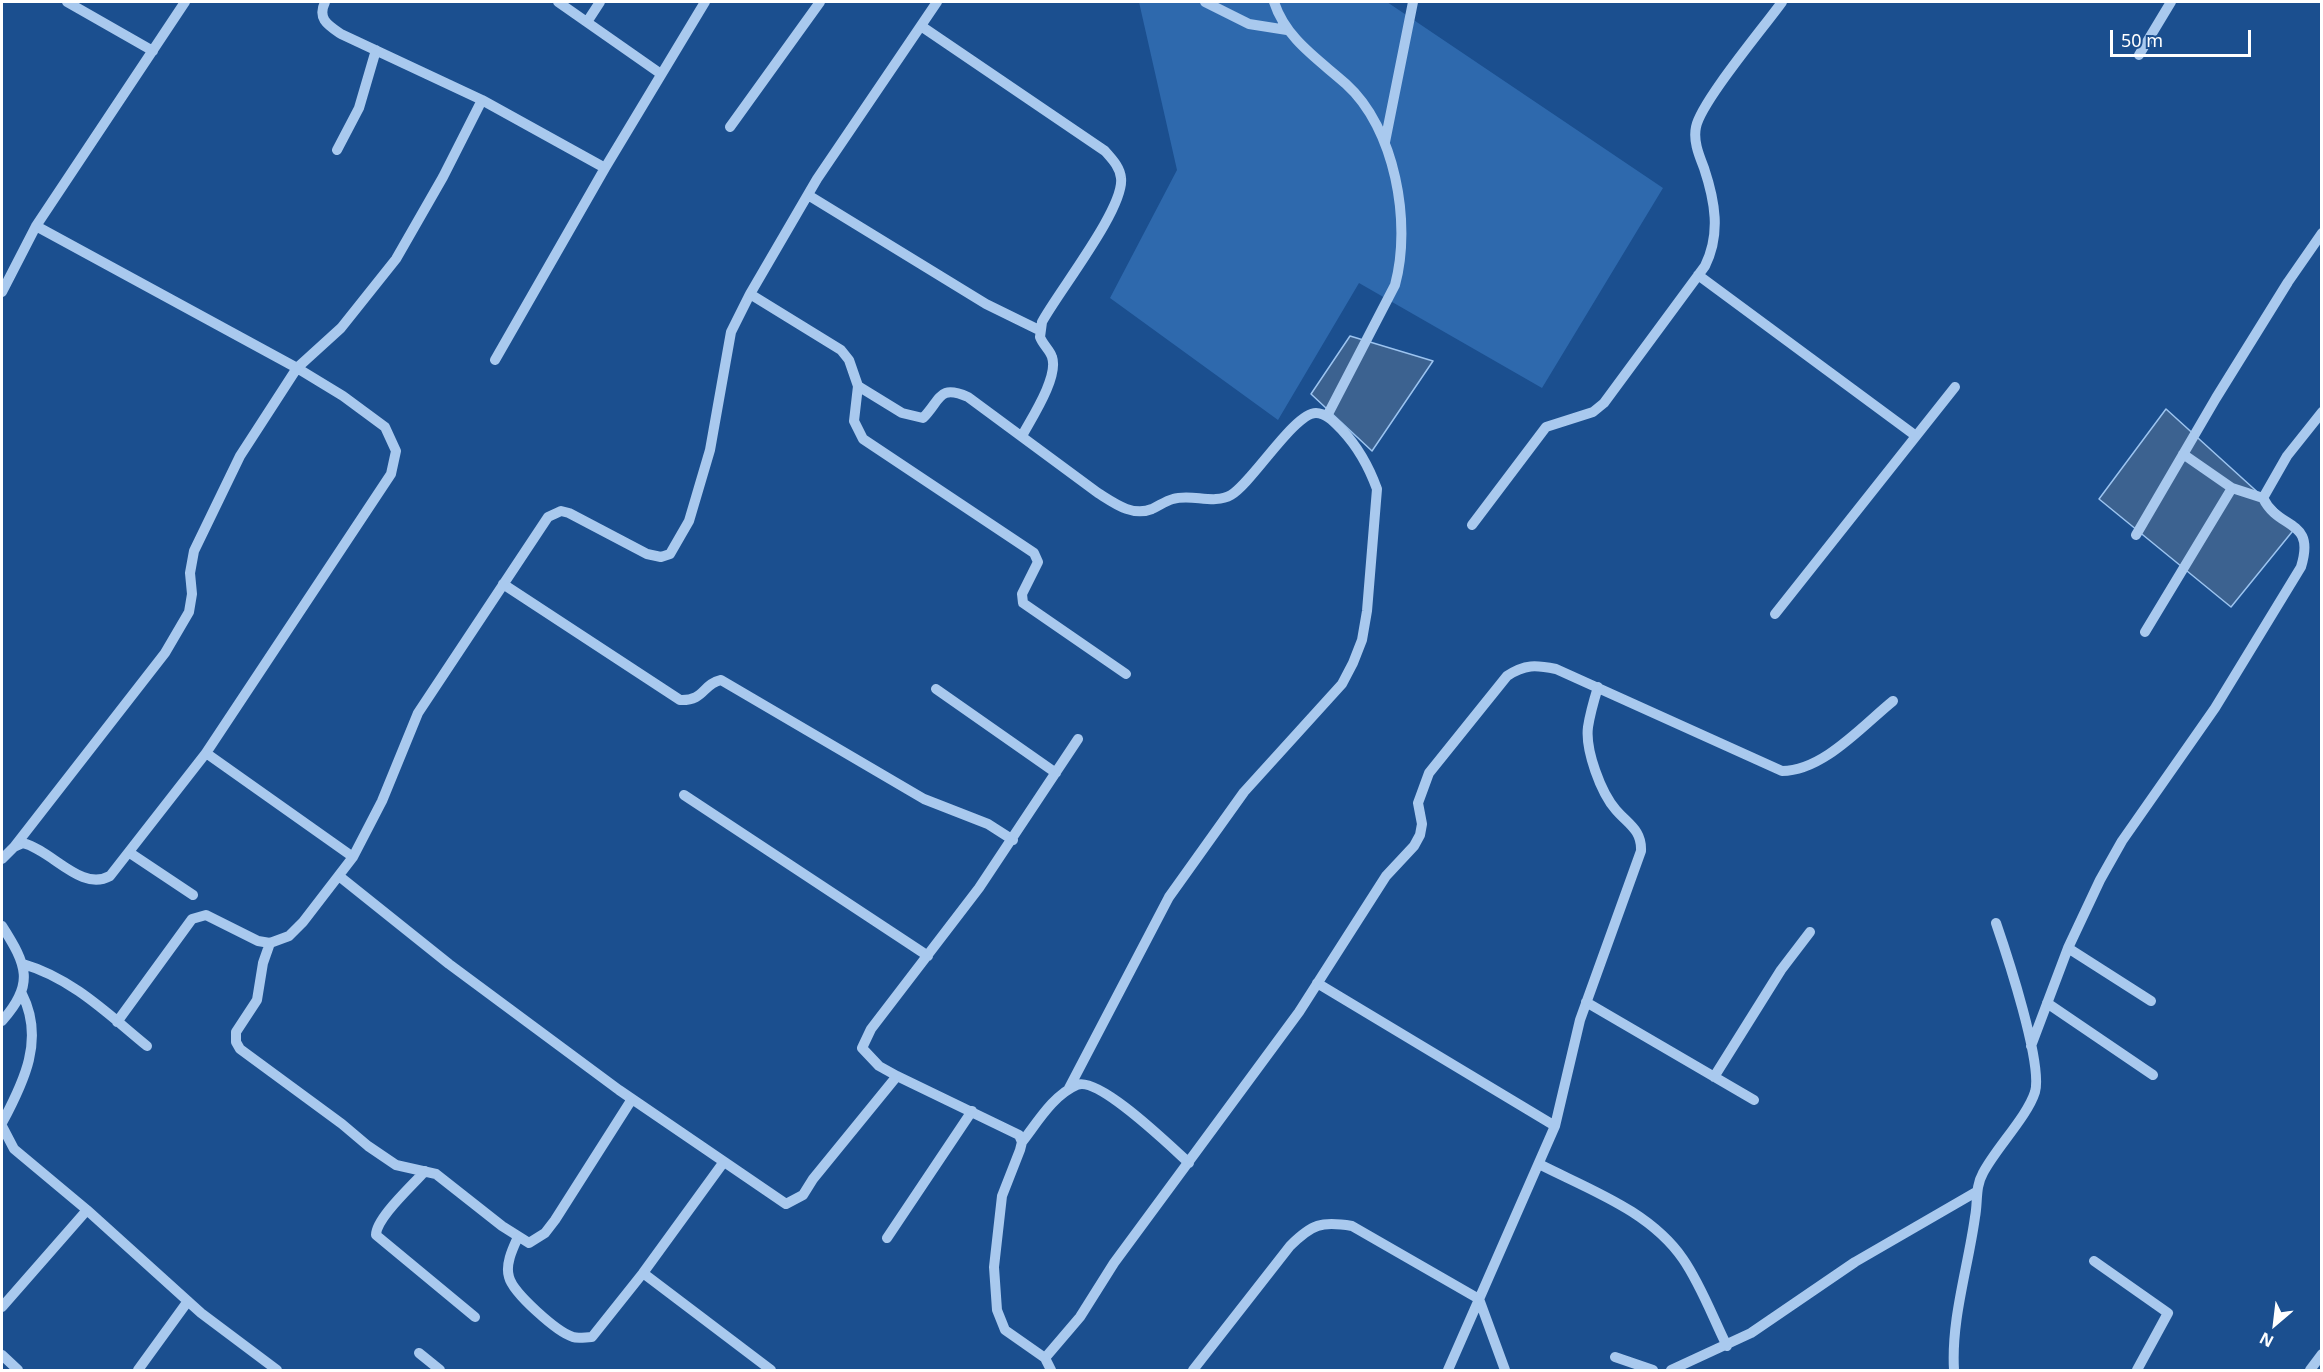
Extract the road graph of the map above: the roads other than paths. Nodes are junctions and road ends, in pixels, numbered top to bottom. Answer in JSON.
{"nodes":[{"id":1,"x":67,"y":2,"type":"edge"},
{"id":2,"x":185,"y":2,"type":"edge"},
{"id":3,"x":325,"y":2,"type":"edge"},
{"id":4,"x":558,"y":2,"type":"edge"},
{"id":5,"x":600,"y":2,"type":"edge"},
{"id":6,"x":705,"y":2,"type":"edge"},
{"id":7,"x":820,"y":2,"type":"edge"},
{"id":8,"x":938,"y":2,"type":"edge"},
{"id":9,"x":1205,"y":2,"type":"edge"},
{"id":10,"x":1274,"y":2,"type":"edge"},
{"id":11,"x":1413,"y":2,"type":"edge"},
{"id":12,"x":1782,"y":2,"type":"edge"},
{"id":13,"x":2171,"y":2,"type":"edge"},
{"id":14,"x":587,"y":22,"type":"junction"},
{"id":15,"x":921,"y":26,"type":"junction"},
{"id":16,"x":1287,"y":30,"type":"junction"},
{"id":17,"x":376,"y":50,"type":"junction"},
{"id":18,"x":153,"y":51,"type":"junction"},
{"id":19,"x":2139,"y":55,"type":"dead end"},
{"id":20,"x":661,"y":74,"type":"junction"},
{"id":21,"x":482,"y":100,"type":"junction"},
{"id":22,"x":730,"y":127,"type":"dead end"},
{"id":23,"x":1384,"y":142,"type":"junction"},
{"id":24,"x":337,"y":150,"type":"dead end"},
{"id":25,"x":605,"y":168,"type":"junction"},
{"id":26,"x":808,"y":195,"type":"junction"},
{"id":27,"x":36,"y":226,"type":"junction"},
{"id":28,"x":2322,"y":233,"type":"edge"},
{"id":29,"x":1698,"y":275,"type":"junction"},
{"id":30,"x":2,"y":292,"type":"edge"},
{"id":31,"x":750,"y":294,"type":"junction"},
{"id":32,"x":1039,"y":330,"type":"junction"},
{"id":33,"x":495,"y":360,"type":"dead end"},
{"id":34,"x":297,"y":368,"type":"junction"},
{"id":35,"x":858,"y":386,"type":"junction"},
{"id":36,"x":1955,"y":387,"type":"dead end"},
{"id":37,"x":2322,"y":412,"type":"edge"},
{"id":38,"x":1327,"y":416,"type":"junction"},
{"id":39,"x":1022,"y":436,"type":"junction"},
{"id":40,"x":1916,"y":436,"type":"junction"},
{"id":41,"x":2183,"y":454,"type":"junction"},
{"id":42,"x":2232,"y":488,"type":"junction"},
{"id":43,"x":2263,"y":498,"type":"junction"},
{"id":44,"x":1472,"y":525,"type":"dead end"},
{"id":45,"x":2136,"y":535,"type":"dead end"},
{"id":46,"x":503,"y":584,"type":"junction"},
{"id":47,"x":1775,"y":614,"type":"dead end"},
{"id":48,"x":2145,"y":632,"type":"dead end"},
{"id":49,"x":1126,"y":675,"type":"dead end"},
{"id":50,"x":1598,"y":687,"type":"junction"},
{"id":51,"x":936,"y":688,"type":"dead end"},
{"id":52,"x":1893,"y":701,"type":"dead end"},
{"id":53,"x":1078,"y":739,"type":"dead end"},
{"id":54,"x":206,"y":753,"type":"junction"},
{"id":55,"x":1056,"y":773,"type":"junction"},
{"id":56,"x":684,"y":795,"type":"dead end"},
{"id":57,"x":1013,"y":840,"type":"junction"},
{"id":58,"x":14,"y":847,"type":"junction"},
{"id":59,"x":130,"y":853,"type":"junction"},
{"id":60,"x":353,"y":857,"type":"junction"},
{"id":61,"x":2,"y":859,"type":"edge"},
{"id":62,"x":339,"y":876,"type":"junction"},
{"id":63,"x":193,"y":895,"type":"dead end"},
{"id":64,"x":1996,"y":923,"type":"dead end"},
{"id":65,"x":2,"y":926,"type":"edge"},
{"id":66,"x":1810,"y":932,"type":"dead end"},
{"id":67,"x":270,"y":943,"type":"junction"},
{"id":68,"x":2068,"y":948,"type":"junction"},
{"id":69,"x":928,"y":956,"type":"junction"},
{"id":70,"x":23,"y":964,"type":"junction"},
{"id":71,"x":1317,"y":983,"type":"junction"},
{"id":72,"x":22,"y":994,"type":"junction"},
{"id":73,"x":2151,"y":1001,"type":"dead end"},
{"id":74,"x":1586,"y":1002,"type":"junction"},
{"id":75,"x":2047,"y":1003,"type":"junction"},
{"id":76,"x":2,"y":1022,"type":"edge"},
{"id":77,"x":117,"y":1022,"type":"junction"},
{"id":78,"x":147,"y":1046,"type":"dead end"},
{"id":79,"x":2031,"y":1046,"type":"junction"},
{"id":80,"x":2153,"y":1075,"type":"dead end"},
{"id":81,"x":897,"y":1077,"type":"junction"},
{"id":82,"x":1714,"y":1077,"type":"junction"},
{"id":83,"x":1068,"y":1090,"type":"junction"},
{"id":84,"x":633,"y":1099,"type":"junction"},
{"id":85,"x":1754,"y":1100,"type":"dead end"},
{"id":86,"x":972,"y":1111,"type":"junction"},
{"id":87,"x":2,"y":1125,"type":"edge"},
{"id":88,"x":1555,"y":1126,"type":"junction"},
{"id":89,"x":1022,"y":1142,"type":"junction"},
{"id":90,"x":723,"y":1163,"type":"junction"},
{"id":91,"x":1189,"y":1163,"type":"junction"},
{"id":92,"x":1539,"y":1164,"type":"junction"},
{"id":93,"x":425,"y":1171,"type":"junction"},
{"id":94,"x":1976,"y":1192,"type":"junction"},
{"id":95,"x":87,"y":1210,"type":"junction"},
{"id":96,"x":518,"y":1237,"type":"junction"},
{"id":97,"x":887,"y":1238,"type":"dead end"},
{"id":98,"x":2094,"y":1261,"type":"dead end"},
{"id":99,"x":643,"y":1273,"type":"junction"},
{"id":100,"x":1479,"y":1299,"type":"junction"},
{"id":101,"x":188,"y":1301,"type":"junction"},
{"id":102,"x":2,"y":1307,"type":"edge"},
{"id":103,"x":475,"y":1317,"type":"dead end"},
{"id":104,"x":1727,"y":1346,"type":"junction"},
{"id":105,"x":419,"y":1353,"type":"dead end"},
{"id":106,"x":2322,"y":1354,"type":"edge"},
{"id":107,"x":2,"y":1355,"type":"edge"},
{"id":108,"x":1615,"y":1357,"type":"dead end"},
{"id":109,"x":1045,"y":1358,"type":"junction"},
{"id":110,"x":18,"y":1371,"type":"edge"},
{"id":111,"x":138,"y":1371,"type":"edge"},
{"id":112,"x":277,"y":1371,"type":"edge"},
{"id":113,"x":440,"y":1371,"type":"edge"},
{"id":114,"x":771,"y":1371,"type":"edge"},
{"id":115,"x":1051,"y":1371,"type":"edge"},
{"id":116,"x":1193,"y":1371,"type":"edge"},
{"id":117,"x":1448,"y":1371,"type":"edge"},
{"id":118,"x":1505,"y":1371,"type":"edge"},
{"id":119,"x":1653,"y":1371,"type":"edge"},
{"id":120,"x":1671,"y":1371,"type":"edge"},
{"id":121,"x":1954,"y":1371,"type":"edge"},
{"id":122,"x":2137,"y":1371,"type":"edge"},
{"id":123,"x":2310,"y":1371,"type":"edge"}],
"edges":[{"from":1,"to":18,"type":"street"},
{"from":2,"to":18,"type":"street"},
{"from":3,"to":17,"type":"street"},
{"from":4,"to":14,"type":"street"},
{"from":5,"to":14,"type":"street"},
{"from":6,"to":20,"type":"street"},
{"from":7,"to":22,"type":"street"},
{"from":8,"to":15,"type":"street"},
{"from":9,"to":16,"type":"street"},
{"from":10,"to":16,"type":"street"},
{"from":11,"to":23,"type":"street"},
{"from":12,"to":29,"type":"street"},
{"from":13,"to":19,"type":"street"},
{"from":14,"to":20,"type":"street"},
{"from":15,"to":26,"type":"street"},
{"from":15,"to":32,"type":"street"},
{"from":16,"to":23,"type":"street"},
{"from":17,"to":21,"type":"street"},
{"from":17,"to":24,"type":"street"},
{"from":18,"to":27,"type":"street"},
{"from":20,"to":25,"type":"street"},
{"from":21,"to":25,"type":"street"},
{"from":21,"to":34,"type":"street"},
{"from":23,"to":38,"type":"street"},
{"from":25,"to":33,"type":"street"},
{"from":26,"to":31,"type":"street"},
{"from":26,"to":32,"type":"street"},
{"from":27,"to":30,"type":"street"},
{"from":27,"to":34,"type":"street"},
{"from":28,"to":41,"type":"street"},
{"from":29,"to":40,"type":"street"},
{"from":29,"to":44,"type":"street"},
{"from":31,"to":35,"type":"street"},
{"from":31,"to":46,"type":"street"},
{"from":32,"to":39,"type":"street"},
{"from":34,"to":54,"type":"street"},
{"from":34,"to":58,"type":"street"},
{"from":35,"to":39,"type":"street"},
{"from":35,"to":49,"type":"street"},
{"from":36,"to":40,"type":"street"},
{"from":37,"to":43,"type":"street"},
{"from":38,"to":39,"type":"street"},
{"from":38,"to":83,"type":"street"},
{"from":40,"to":47,"type":"street"},
{"from":41,"to":42,"type":"street"},
{"from":41,"to":45,"type":"street"},
{"from":42,"to":43,"type":"street"},
{"from":42,"to":48,"type":"street"},
{"from":43,"to":68,"type":"street"},
{"from":46,"to":57,"type":"street"},
{"from":46,"to":60,"type":"street"},
{"from":50,"to":52,"type":"street"},
{"from":50,"to":71,"type":"street"},
{"from":50,"to":74,"type":"street"},
{"from":51,"to":55,"type":"street"},
{"from":53,"to":55,"type":"street"},
{"from":54,"to":59,"type":"street"},
{"from":54,"to":60,"type":"street"},
{"from":55,"to":57,"type":"street"},
{"from":56,"to":69,"type":"street"},
{"from":57,"to":69,"type":"street"},
{"from":58,"to":59,"type":"street"},
{"from":58,"to":61,"type":"street"},
{"from":59,"to":63,"type":"street"},
{"from":60,"to":62,"type":"street"},
{"from":62,"to":67,"type":"street"},
{"from":62,"to":84,"type":"street"},
{"from":64,"to":79,"type":"street"},
{"from":65,"to":70,"type":"street"},
{"from":66,"to":82,"type":"street"},
{"from":67,"to":77,"type":"street"},
{"from":67,"to":93,"type":"street"},
{"from":68,"to":73,"type":"street"},
{"from":68,"to":75,"type":"street"},
{"from":69,"to":81,"type":"street"},
{"from":70,"to":72,"type":"street"},
{"from":70,"to":77,"type":"street"},
{"from":71,"to":88,"type":"street"},
{"from":71,"to":91,"type":"street"},
{"from":72,"to":76,"type":"street"},
{"from":72,"to":87,"type":"street"},
{"from":74,"to":82,"type":"street"},
{"from":74,"to":88,"type":"street"},
{"from":75,"to":79,"type":"street"},
{"from":75,"to":80,"type":"street"},
{"from":77,"to":78,"type":"street"},
{"from":79,"to":94,"type":"street"},
{"from":81,"to":86,"type":"street"},
{"from":81,"to":90,"type":"street"},
{"from":82,"to":85,"type":"street"},
{"from":83,"to":89,"type":"street"},
{"from":83,"to":91,"type":"street"},
{"from":84,"to":90,"type":"street"},
{"from":84,"to":96,"type":"street"},
{"from":86,"to":89,"type":"street"},
{"from":86,"to":97,"type":"street"},
{"from":87,"to":95,"type":"street"},
{"from":88,"to":92,"type":"street"},
{"from":89,"to":109,"type":"street"},
{"from":90,"to":99,"type":"street"},
{"from":91,"to":109,"type":"street"},
{"from":92,"to":100,"type":"street"},
{"from":92,"to":104,"type":"street"},
{"from":93,"to":96,"type":"street"},
{"from":93,"to":103,"type":"street"},
{"from":94,"to":104,"type":"street"},
{"from":94,"to":121,"type":"street"},
{"from":95,"to":101,"type":"street"},
{"from":95,"to":102,"type":"street"},
{"from":96,"to":99,"type":"street"},
{"from":98,"to":122,"type":"street"},
{"from":99,"to":114,"type":"street"},
{"from":100,"to":116,"type":"street"},
{"from":100,"to":117,"type":"street"},
{"from":100,"to":118,"type":"street"},
{"from":101,"to":111,"type":"street"},
{"from":101,"to":112,"type":"street"},
{"from":104,"to":120,"type":"street"},
{"from":105,"to":113,"type":"street"},
{"from":106,"to":123,"type":"street"},
{"from":107,"to":110,"type":"street"},
{"from":108,"to":119,"type":"street"},
{"from":109,"to":115,"type":"street"}]}
